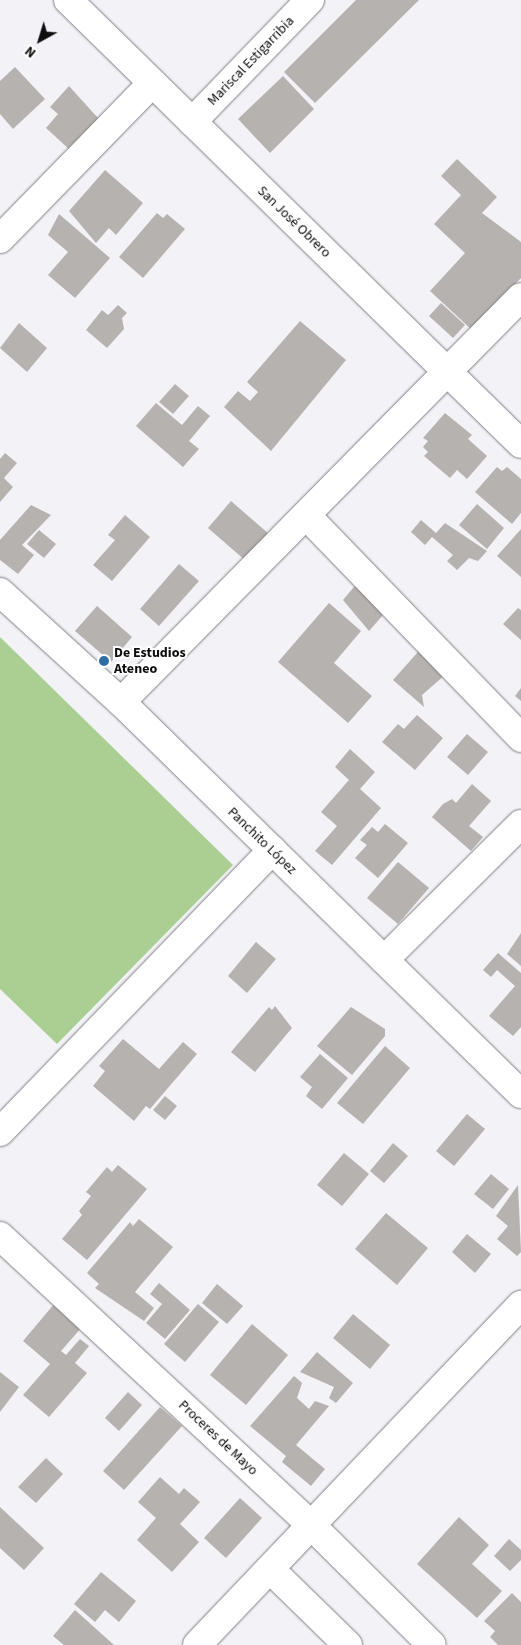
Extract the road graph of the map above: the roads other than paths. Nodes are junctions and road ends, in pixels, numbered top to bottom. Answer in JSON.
{"nodes":[{"id":1,"x":68,"y":0,"type":"edge"},
{"id":2,"x":310,"y":0,"type":"edge"},
{"id":3,"x":152,"y":83,"type":"junction"},
{"id":4,"x":192,"y":122,"type":"junction"},
{"id":5,"x":0,"y":239,"type":"edge"},
{"id":6,"x":521,"y":297,"type":"edge"},
{"id":7,"x":448,"y":372,"type":"junction"},
{"id":8,"x":521,"y":444,"type":"edge"},
{"id":9,"x":306,"y":515,"type":"junction"},
{"id":10,"x":0,"y":592,"type":"edge"},
{"id":11,"x":121,"y":702,"type":"junction"},
{"id":12,"x":521,"y":738,"type":"edge"},
{"id":13,"x":521,"y":824,"type":"edge"},
{"id":14,"x":272,"y":850,"type":"junction"},
{"id":15,"x":384,"y":960,"type":"junction"},
{"id":16,"x":521,"y":1093,"type":"edge"},
{"id":17,"x":0,"y":1132,"type":"edge"},
{"id":18,"x":0,"y":1236,"type":"edge"},
{"id":19,"x":521,"y":1305,"type":"edge"},
{"id":20,"x":311,"y":1525,"type":"junction"},
{"id":21,"x":270,"y":1569,"type":"junction"},
{"id":22,"x":421,"y":1641,"type":"edge"},
{"id":23,"x":197,"y":1645,"type":"edge"},
{"id":24,"x":348,"y":1645,"type":"edge"}],
"edges":[{"from":1,"to":3,"type":"street","name":"San José Obrero"},
{"from":2,"to":4,"type":"street","name":"Mariscal Estigarribia"},
{"from":3,"to":4,"type":"street","name":"San José Obrero"},
{"from":3,"to":5,"type":"street"},
{"from":4,"to":7,"type":"street","name":"San José Obrero"},
{"from":6,"to":7,"type":"street"},
{"from":7,"to":8,"type":"street","name":"San José Obrero"},
{"from":7,"to":9,"type":"street"},
{"from":9,"to":11,"type":"street"},
{"from":9,"to":12,"type":"street"},
{"from":10,"to":11,"type":"street","name":"Panchito López"},
{"from":11,"to":14,"type":"street","name":"Panchito López"},
{"from":13,"to":15,"type":"street"},
{"from":14,"to":15,"type":"street","name":"Panchito López"},
{"from":14,"to":17,"type":"street"},
{"from":15,"to":16,"type":"street","name":"Panchito López"},
{"from":18,"to":20,"type":"street","name":"Proceres de Mayo"},
{"from":19,"to":20,"type":"street"},
{"from":20,"to":21,"type":"street"},
{"from":20,"to":22,"type":"street","name":"Proceres de Mayo"},
{"from":21,"to":23,"type":"street"},
{"from":21,"to":24,"type":"street"}]}
